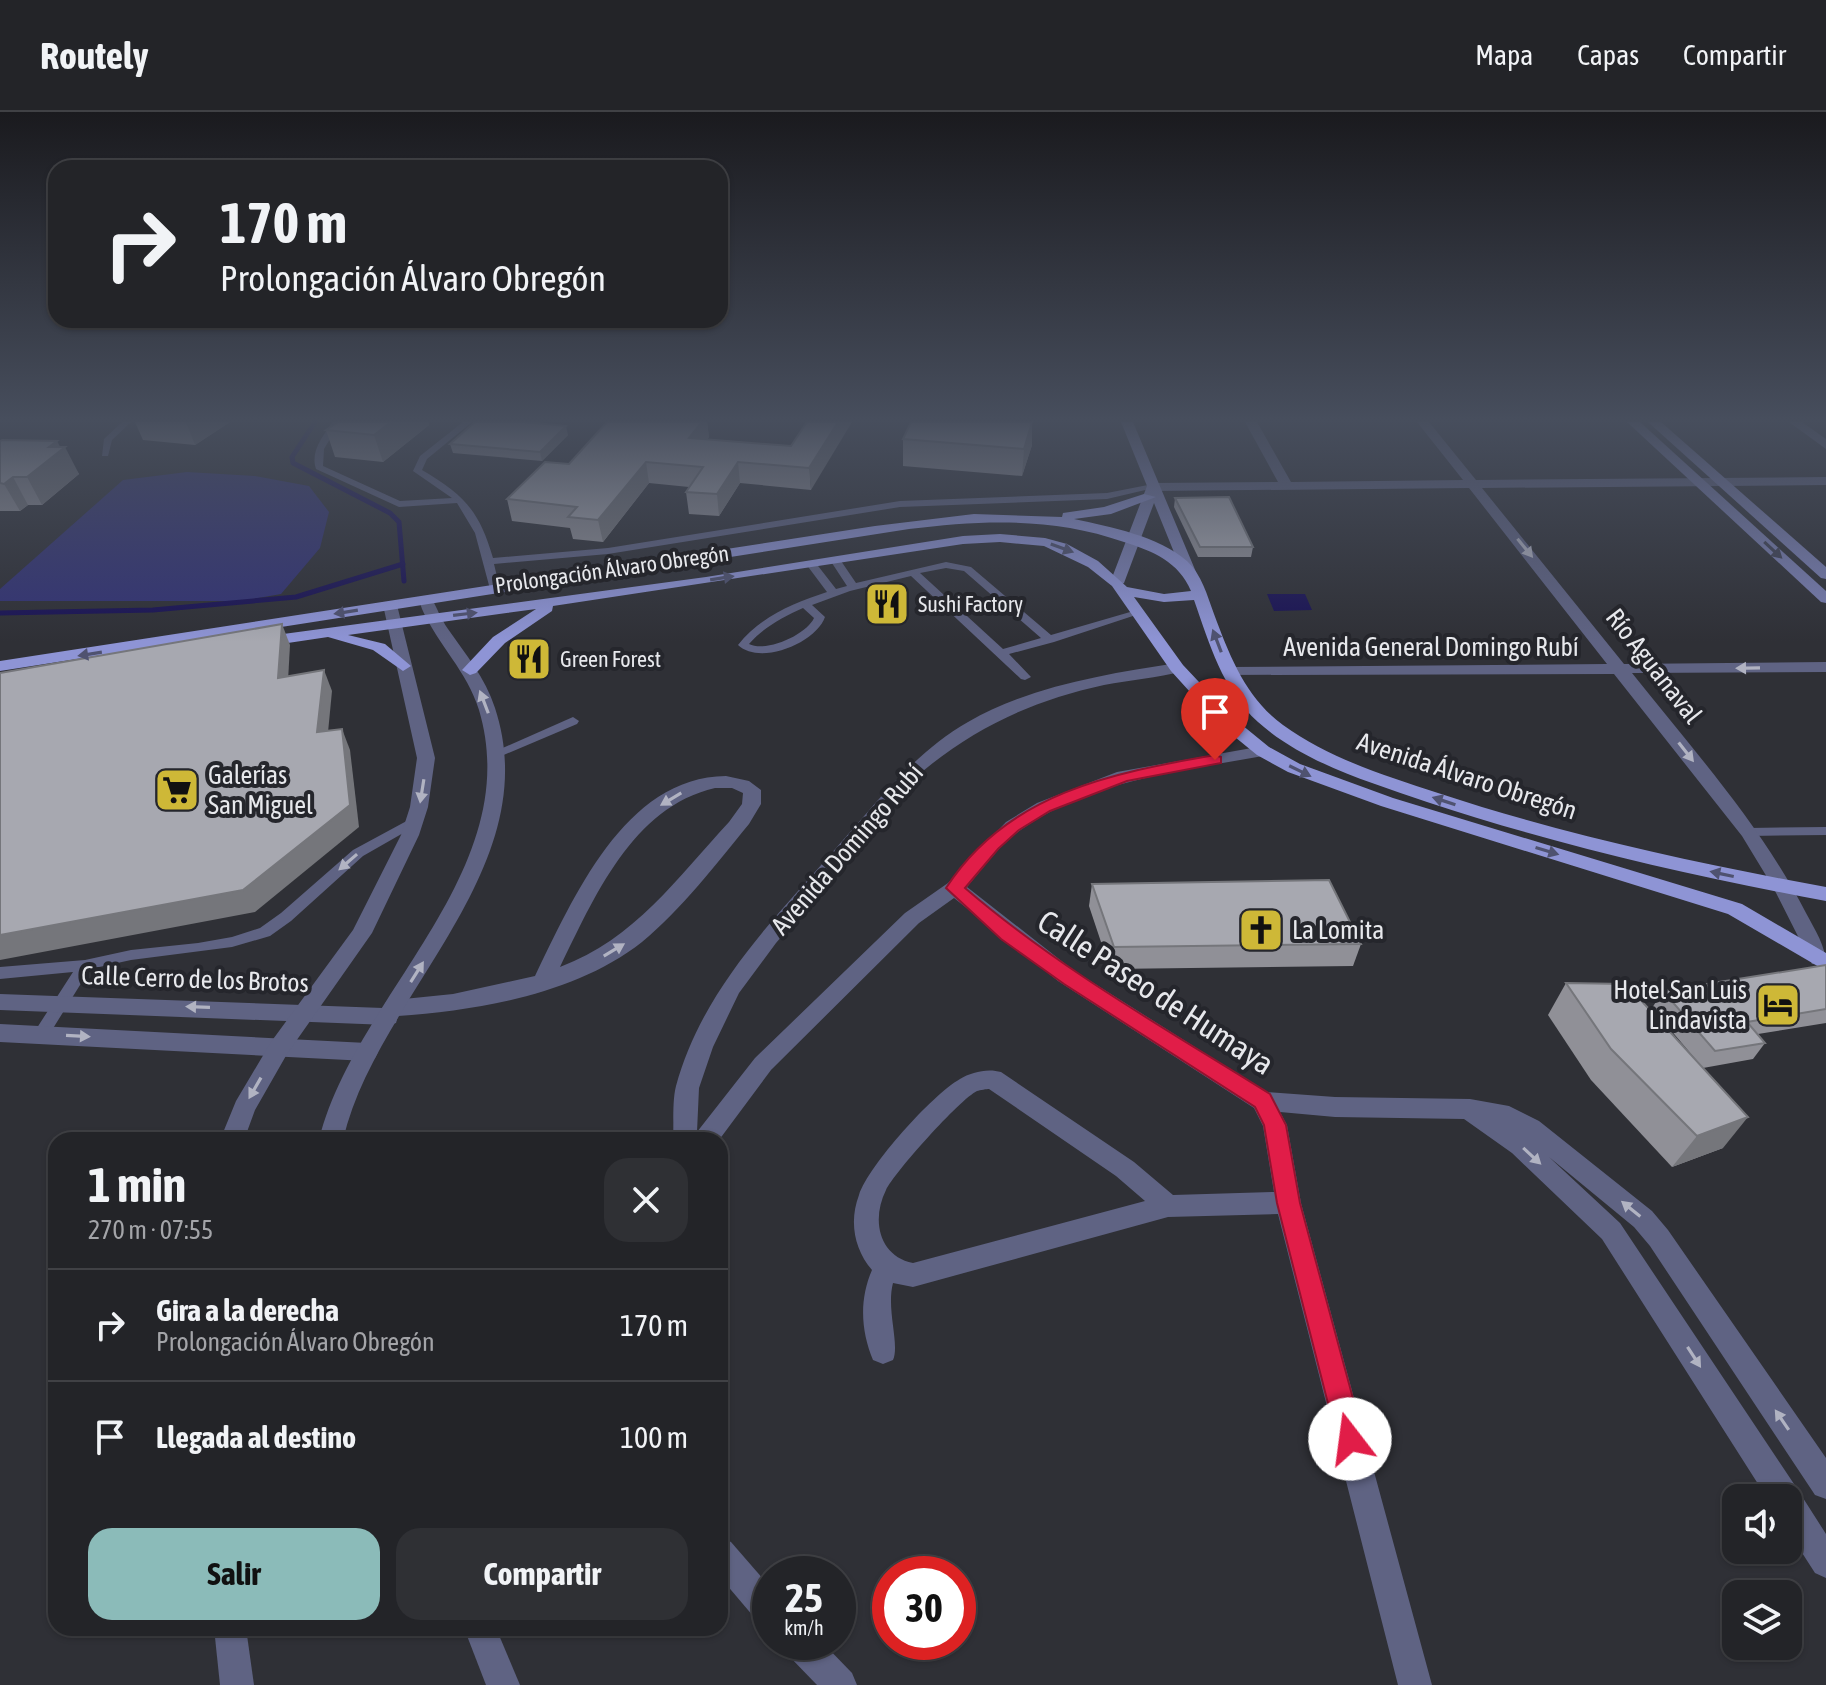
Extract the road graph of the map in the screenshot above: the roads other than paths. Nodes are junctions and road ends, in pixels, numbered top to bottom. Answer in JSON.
{"nodes":[{"id":1,"x":380,"y":495,"type":"edge"},
{"id":2,"x":454,"y":495,"type":"edge"},
{"id":3,"x":1114,"y":495,"type":"edge"},
{"id":4,"x":1143,"y":495,"type":"edge"},
{"id":5,"x":1150,"y":495,"type":"edge"},
{"id":6,"x":1153,"y":495,"type":"edge"},
{"id":7,"x":1482,"y":495,"type":"edge"},
{"id":8,"x":1714,"y":495,"type":"edge"},
{"id":9,"x":1738,"y":495,"type":"edge"},
{"id":10,"x":459,"y":500,"type":"junction"},
{"id":11,"x":1052,"y":518,"type":"junction"},
{"id":12,"x":1132,"y":539,"type":"junction"},
{"id":13,"x":835,"y":560,"type":"junction"},
{"id":14,"x":489,"y":561,"type":"junction"},
{"id":15,"x":811,"y":564,"type":"junction"},
{"id":16,"x":913,"y":572,"type":"junction"},
{"id":17,"x":1189,"y":572,"type":"junction"},
{"id":18,"x":1826,"y":575,"type":"edge"},
{"id":19,"x":1120,"y":586,"type":"junction"},
{"id":20,"x":853,"y":587,"type":"junction"},
{"id":21,"x":495,"y":589,"type":"junction"},
{"id":22,"x":833,"y":593,"type":"junction"},
{"id":23,"x":1199,"y":595,"type":"junction"},
{"id":24,"x":1826,"y":599,"type":"edge"},
{"id":25,"x":554,"y":603,"type":"junction"},
{"id":26,"x":805,"y":604,"type":"junction"},
{"id":27,"x":430,"y":609,"type":"junction"},
{"id":28,"x":1137,"y":613,"type":"junction"},
{"id":29,"x":391,"y":614,"type":"junction"},
{"id":30,"x":315,"y":633,"type":"junction"},
{"id":31,"x":1050,"y":640,"type":"junction"},
{"id":32,"x":249,"y":644,"type":"edge"},
{"id":33,"x":1001,"y":653,"type":"junction"},
{"id":34,"x":0,"y":666,"type":"edge"},
{"id":35,"x":403,"y":666,"type":"junction"},
{"id":36,"x":1826,"y":667,"type":"edge"},
{"id":37,"x":1177,"y":668,"type":"junction"},
{"id":38,"x":470,"y":670,"type":"junction"},
{"id":39,"x":1623,"y":670,"type":"junction"},
{"id":40,"x":1229,"y":672,"type":"junction"},
{"id":41,"x":1025,"y":677,"type":"dead end"},
{"id":42,"x":573,"y":721,"type":"dead end"},
{"id":43,"x":1263,"y":751,"type":"junction"},
{"id":44,"x":495,"y":754,"type":"junction"},
{"id":45,"x":414,"y":821,"type":"junction"},
{"id":46,"x":1826,"y":831,"type":"edge"},
{"id":47,"x":1749,"y":832,"type":"junction"},
{"id":48,"x":1783,"y":887,"type":"junction"},
{"id":49,"x":955,"y":888,"type":"junction"},
{"id":50,"x":1826,"y":894,"type":"edge"},
{"id":51,"x":1824,"y":964,"type":"edge"},
{"id":52,"x":85,"y":965,"type":"junction"},
{"id":53,"x":0,"y":973,"type":"edge"},
{"id":54,"x":543,"y":981,"type":"junction"},
{"id":55,"x":0,"y":1002,"type":"edge"},
{"id":56,"x":62,"y":1002,"type":"junction"},
{"id":57,"x":305,"y":1011,"type":"junction"},
{"id":58,"x":391,"y":1013,"type":"junction"},
{"id":59,"x":0,"y":1033,"type":"edge"},
{"id":60,"x":41,"y":1034,"type":"junction"},
{"id":61,"x":279,"y":1048,"type":"junction"},
{"id":62,"x":367,"y":1052,"type":"junction"},
{"id":63,"x":1262,"y":1101,"type":"junction"},
{"id":64,"x":1470,"y":1109,"type":"junction"},
{"id":65,"x":235,"y":1132,"type":"edge"},
{"id":66,"x":333,"y":1132,"type":"edge"},
{"id":67,"x":685,"y":1132,"type":"edge"},
{"id":68,"x":711,"y":1132,"type":"edge"},
{"id":69,"x":1288,"y":1203,"type":"junction"},
{"id":70,"x":1168,"y":1206,"type":"junction"},
{"id":71,"x":886,"y":1268,"type":"junction"},
{"id":72,"x":883,"y":1351,"type":"dead end"},
{"id":73,"x":1776,"y":1484,"type":"edge"},
{"id":74,"x":1826,"y":1484,"type":"edge"},
{"id":75,"x":1802,"y":1525,"type":"edge"},
{"id":76,"x":728,"y":1562,"type":"edge"},
{"id":77,"x":1826,"y":1562,"type":"edge"},
{"id":78,"x":752,"y":1591,"type":"edge"},
{"id":79,"x":231,"y":1636,"type":"edge"},
{"id":80,"x":483,"y":1636,"type":"edge"},
{"id":81,"x":816,"y":1660,"type":"edge"},
{"id":82,"x":237,"y":1685,"type":"edge"},
{"id":83,"x":503,"y":1685,"type":"edge"},
{"id":84,"x":840,"y":1685,"type":"edge"},
{"id":85,"x":1415,"y":1685,"type":"edge"}],
"edges":[{"from":1,"to":10,"type":"lane"},
{"from":2,"to":10,"type":"lane"},
{"from":3,"to":14,"type":"lane"},
{"from":4,"to":11,"type":"main road"},
{"from":5,"to":12,"type":"main road"},
{"from":6,"to":17,"type":"main road"},
{"from":7,"to":39,"type":"street","name":"Río Aguanaval","one_way":true},
{"from":8,"to":24,"type":"main road","one_way":true},
{"from":9,"to":18,"type":"main road"},
{"from":10,"to":14,"type":"lane"},
{"from":11,"to":12,"type":"main road","name":"Prolongación Álvaro Obregón"},
{"from":11,"to":21,"type":"main road","name":"Prolongación Álvaro Obregón"},
{"from":12,"to":17,"type":"main road","name":"Prolongación Álvaro Obregón"},
{"from":12,"to":19,"type":"main road"},
{"from":13,"to":15,"type":"main road","name":"Prolongación Álvaro Obregón"},
{"from":13,"to":19,"type":"main road","name":"Prolongación Álvaro Obregón","one_way":true},
{"from":13,"to":20,"type":"lane"},
{"from":14,"to":21,"type":"lane"},
{"from":15,"to":22,"type":"lane"},
{"from":25,"to":15,"type":"main road","name":"Prolongación Álvaro Obregón","one_way":true},
{"from":16,"to":20,"type":"lane"},
{"from":16,"to":31,"type":"lane"},
{"from":16,"to":33,"type":"lane"},
{"from":17,"to":23,"type":"main road","name":"Avenida Álvaro Obregón"},
{"from":19,"to":23,"type":"main road"},
{"from":19,"to":28,"type":"main road","name":"Prolongación Álvaro Obregón"},
{"from":20,"to":22,"type":"lane"},
{"from":21,"to":27,"type":"main road","name":"Prolongación Álvaro Obregón"},
{"from":22,"to":26,"type":"lane"},
{"from":40,"to":23,"type":"main road","name":"Avenida Álvaro Obregón","one_way":true},
{"from":27,"to":25,"type":"main road","name":"Prolongación Álvaro Obregón","one_way":true},
{"from":25,"to":38,"type":"main road"},
{"from":26,"to":26,"type":"lane"},
{"from":27,"to":29,"type":"main road","name":"Prolongación Álvaro Obregón"},
{"from":27,"to":38,"type":"street"},
{"from":28,"to":31,"type":"lane"},
{"from":28,"to":37,"type":"main road","name":"Prolongación Álvaro Obregón"},
{"from":29,"to":30,"type":"main road","name":"Prolongación Álvaro Obregón"},
{"from":29,"to":34,"type":"main road","name":"Prolongación Álvaro Obregón","one_way":true},
{"from":29,"to":35,"type":"street"},
{"from":30,"to":32,"type":"main road","name":"Prolongación Álvaro Obregón"},
{"from":30,"to":35,"type":"main road"},
{"from":31,"to":33,"type":"lane"},
{"from":33,"to":41,"type":"lane"},
{"from":35,"to":45,"type":"street","one_way":true},
{"from":36,"to":39,"type":"street","name":"Avenida General Domingo Rubí","one_way":true},
{"from":37,"to":43,"type":"main road","name":"Avenida Álvaro Obregón"},
{"from":37,"to":67,"type":"street","name":"Avenida Domingo Rubí"},
{"from":44,"to":38,"type":"street","one_way":true},
{"from":39,"to":40,"type":"street","name":"Avenida General Domingo Rubí"},
{"from":39,"to":47,"type":"street","name":"Río Aguanaval","one_way":true},
{"from":48,"to":40,"type":"main road","name":"Avenida Álvaro Obregón","one_way":true},
{"from":42,"to":44,"type":"lane"},
{"from":43,"to":49,"type":"street"},
{"from":43,"to":51,"type":"main road","name":"Avenida Álvaro Obregón","one_way":true},
{"from":58,"to":44,"type":"street","one_way":true},
{"from":45,"to":52,"type":"lane","one_way":true},
{"from":45,"to":57,"type":"street"},
{"from":46,"to":47,"type":"lane"},
{"from":47,"to":48,"type":"street","name":"Río Aguanaval"},
{"from":48,"to":50,"type":"main road","name":"Avenida Álvaro Obregón"},
{"from":48,"to":51,"type":"street","name":"Río Aguanaval"},
{"from":49,"to":63,"type":"street","name":"Calle Paseo de Humaya"},
{"from":49,"to":68,"type":"street"},
{"from":52,"to":53,"type":"lane"},
{"from":52,"to":56,"type":"lane"},
{"from":54,"to":54,"type":"street","name":"Calle Cerro de los Brotos","one_way":true},
{"from":54,"to":58,"type":"street","name":"Calle Cerro de los Brotos"},
{"from":55,"to":56,"type":"street","name":"Calle Cerro de los Brotos"},
{"from":57,"to":56,"type":"street","name":"Calle Cerro de los Brotos","one_way":true},
{"from":56,"to":60,"type":"lane"},
{"from":57,"to":58,"type":"street","name":"Calle Cerro de los Brotos"},
{"from":57,"to":61,"type":"street"},
{"from":58,"to":62,"type":"street"},
{"from":59,"to":60,"type":"street"},
{"from":60,"to":61,"type":"street","one_way":true},
{"from":61,"to":62,"type":"street"},
{"from":61,"to":65,"type":"street","one_way":true},
{"from":62,"to":66,"type":"street"},
{"from":63,"to":64,"type":"street"},
{"from":63,"to":69,"type":"street","name":"Calle Paseo de Humaya"},
{"from":64,"to":73,"type":"street","one_way":true},
{"from":74,"to":64,"type":"street","one_way":true},
{"from":69,"to":70,"type":"street"},
{"from":69,"to":85,"type":"street","name":"Calle Paseo de Humaya"},
{"from":70,"to":71,"type":"street"},
{"from":70,"to":71,"type":"street"},
{"from":71,"to":72,"type":"street"},
{"from":75,"to":77,"type":"street"},
{"from":76,"to":78,"type":"street"},
{"from":79,"to":82,"type":"street"},
{"from":80,"to":83,"type":"street"},
{"from":81,"to":84,"type":"street"}]}
